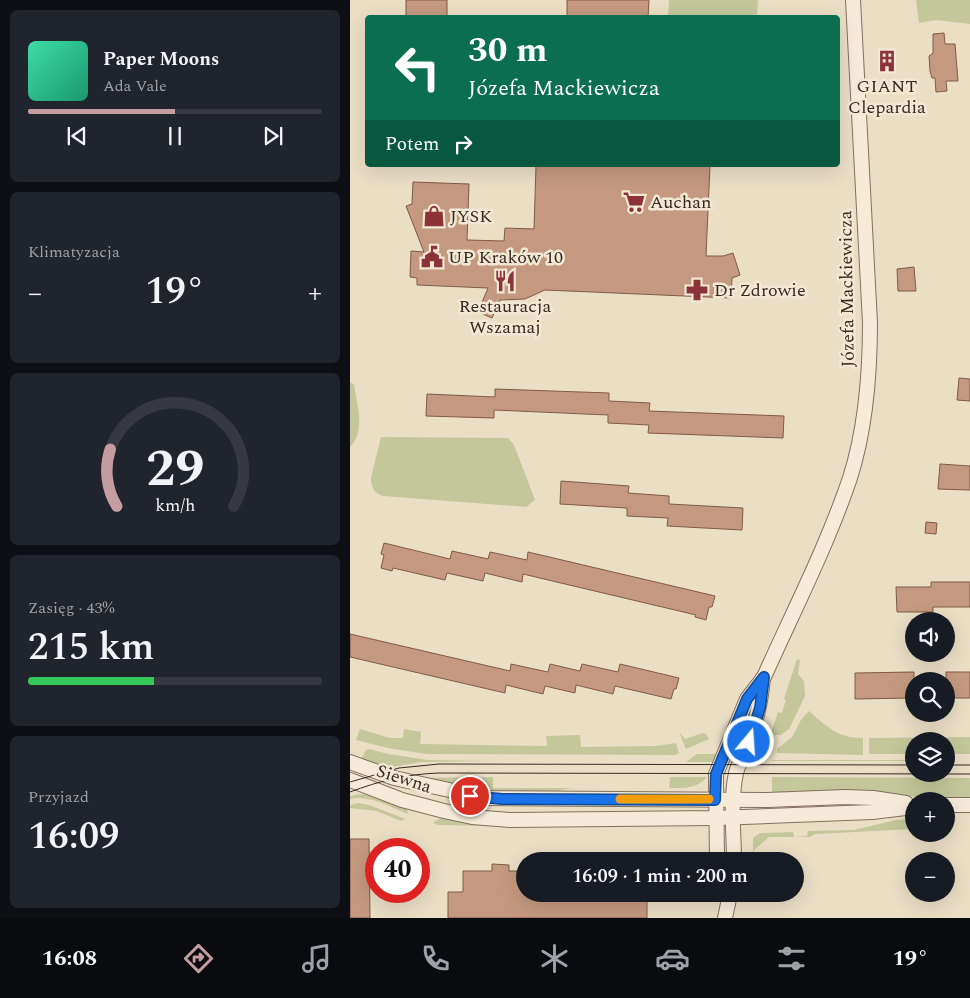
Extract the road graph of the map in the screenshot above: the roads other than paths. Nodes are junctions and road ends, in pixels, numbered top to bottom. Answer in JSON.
{"nodes":[{"id":1,"x":853,"y":0,"type":"edge"},
{"id":2,"x":764,"y":677,"type":"junction"},
{"id":3,"x":350,"y":762,"type":"edge"},
{"id":4,"x":350,"y":780,"type":"edge"},
{"id":5,"x":715,"y":800,"type":"junction"},
{"id":6,"x":733,"y":800,"type":"junction"},
{"id":7,"x":905,"y":804,"type":"edge"},
{"id":8,"x":955,"y":805,"type":"edge"},
{"id":9,"x":970,"y":805,"type":"edge"},
{"id":10,"x":905,"y":807,"type":"edge"},
{"id":11,"x":733,"y":817,"type":"junction"},
{"id":12,"x":716,"y":818,"type":"junction"},
{"id":13,"x":717,"y":852,"type":"edge"},
{"id":14,"x":734,"y":852,"type":"edge"},
{"id":15,"x":722,"y":902,"type":"edge"},
{"id":16,"x":728,"y":902,"type":"edge"},
{"id":17,"x":725,"y":918,"type":"edge"}],
"edges":[{"from":1,"to":2,"type":"street","name":"Józefa Mackiewicza"},
{"from":2,"to":5,"type":"street","name":"Józefa Mackiewicza"},
{"from":2,"to":6,"type":"street","name":"Józefa Mackiewicza"},
{"from":3,"to":5,"type":"street","name":"Siewna"},
{"from":4,"to":12,"type":"street","name":"Siewna"},
{"from":5,"to":6,"type":"street","name":"Siewna"},
{"from":5,"to":12,"type":"street"},
{"from":6,"to":7,"type":"street","name":"Siewna"},
{"from":6,"to":11,"type":"street"},
{"from":8,"to":9,"type":"street"},
{"from":10,"to":11,"type":"street","name":"Siewna"},
{"from":11,"to":12,"type":"street","name":"Siewna"},
{"from":11,"to":14,"type":"street"},
{"from":12,"to":13,"type":"street"},
{"from":15,"to":17,"type":"street"},
{"from":16,"to":17,"type":"street"}]}
